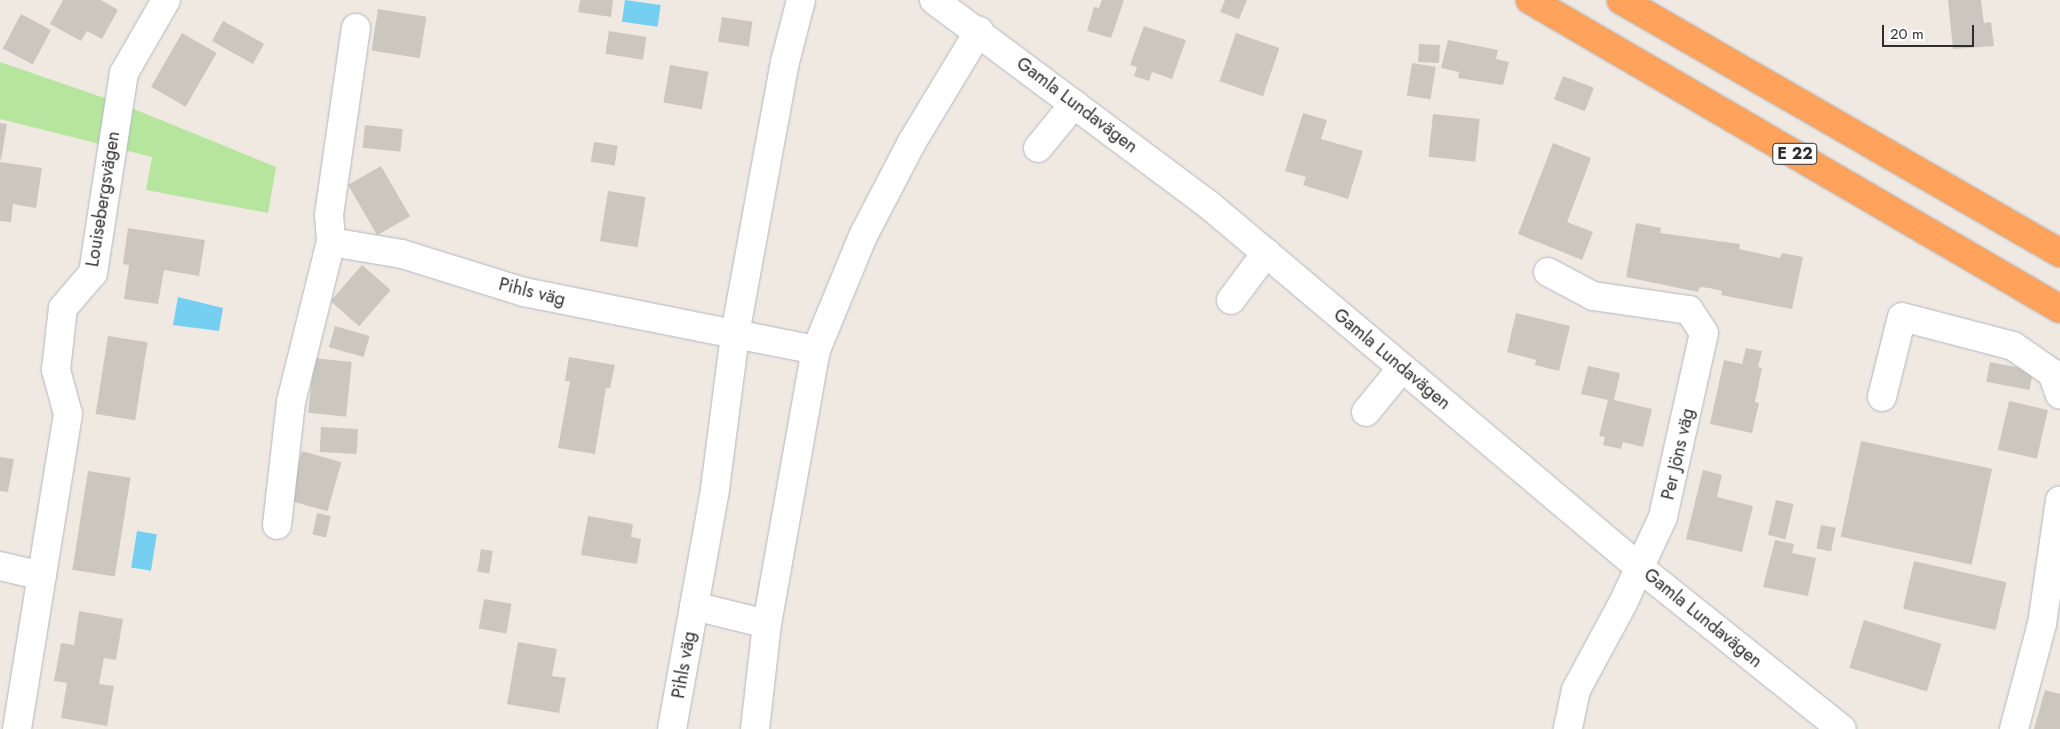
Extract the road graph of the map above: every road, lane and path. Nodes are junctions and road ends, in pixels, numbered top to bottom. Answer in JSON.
{"nodes":[{"id":1,"x":166,"y":0,"type":"edge"},
{"id":2,"x":801,"y":0,"type":"edge"},
{"id":3,"x":934,"y":0,"type":"edge"},
{"id":4,"x":1530,"y":0,"type":"edge"},
{"id":5,"x":1622,"y":0,"type":"edge"},
{"id":6,"x":356,"y":28,"type":"dead end"},
{"id":7,"x":979,"y":31,"type":"junction"},
{"id":8,"x":1074,"y":104,"type":"junction"},
{"id":9,"x":1038,"y":148,"type":"dead end"},
{"id":10,"x":331,"y":242,"type":"junction"},
{"id":11,"x":1266,"y":253,"type":"junction"},
{"id":12,"x":2060,"y":253,"type":"edge"},
{"id":13,"x":1548,"y":272,"type":"dead end"},
{"id":14,"x":1231,"y":300,"type":"dead end"},
{"id":15,"x":2060,"y":309,"type":"edge"},
{"id":16,"x":735,"y":334,"type":"junction"},
{"id":17,"x":816,"y":350,"type":"junction"},
{"id":18,"x":1402,"y":368,"type":"junction"},
{"id":19,"x":2060,"y":396,"type":"edge"},
{"id":20,"x":1882,"y":398,"type":"dead end"},
{"id":21,"x":1366,"y":412,"type":"dead end"},
{"id":22,"x":2060,"y":500,"type":"edge"},
{"id":23,"x":277,"y":524,"type":"dead end"},
{"id":24,"x":0,"y":566,"type":"edge"},
{"id":25,"x":1640,"y":568,"type":"junction"},
{"id":26,"x":42,"y":576,"type":"junction"},
{"id":27,"x":694,"y":606,"type":"junction"},
{"id":28,"x":767,"y":624,"type":"junction"},
{"id":29,"x":17,"y":729,"type":"edge"},
{"id":30,"x":672,"y":729,"type":"edge"},
{"id":31,"x":755,"y":729,"type":"edge"},
{"id":32,"x":1568,"y":729,"type":"edge"},
{"id":33,"x":1842,"y":729,"type":"edge"},
{"id":34,"x":2014,"y":729,"type":"edge"}],
"edges":[{"from":1,"to":26,"type":"street","name":"Louisebergsvägen"},
{"from":2,"to":16,"type":"street","name":"Pihls väg"},
{"from":3,"to":7,"type":"street","name":"Gamla Lundavägen"},
{"from":4,"to":15,"type":"highway","number":"E 22"},
{"from":5,"to":12,"type":"highway","number":"E 22"},
{"from":6,"to":10,"type":"street"},
{"from":7,"to":8,"type":"street","name":"Gamla Lundavägen"},
{"from":7,"to":17,"type":"street"},
{"from":8,"to":9,"type":"street"},
{"from":8,"to":11,"type":"street","name":"Gamla Lundavägen"},
{"from":10,"to":16,"type":"street","name":"Pihls väg"},
{"from":10,"to":23,"type":"street"},
{"from":11,"to":14,"type":"street"},
{"from":11,"to":18,"type":"street","name":"Gamla Lundavägen"},
{"from":13,"to":25,"type":"street","name":"Per Jöns väg"},
{"from":16,"to":17,"type":"street","name":"Pihls väg"},
{"from":16,"to":27,"type":"street","name":"Pihls väg"},
{"from":17,"to":28,"type":"street"},
{"from":18,"to":21,"type":"street"},
{"from":18,"to":25,"type":"street","name":"Gamla Lundavägen"},
{"from":19,"to":20,"type":"street"},
{"from":22,"to":34,"type":"street"},
{"from":24,"to":26,"type":"street"},
{"from":25,"to":32,"type":"street","name":"Per Jöns väg"},
{"from":25,"to":33,"type":"street","name":"Gamla Lundavägen"},
{"from":26,"to":29,"type":"street","name":"Louisebergsvägen"},
{"from":27,"to":28,"type":"street"},
{"from":27,"to":30,"type":"street","name":"Pihls väg"},
{"from":28,"to":31,"type":"street"}]}
